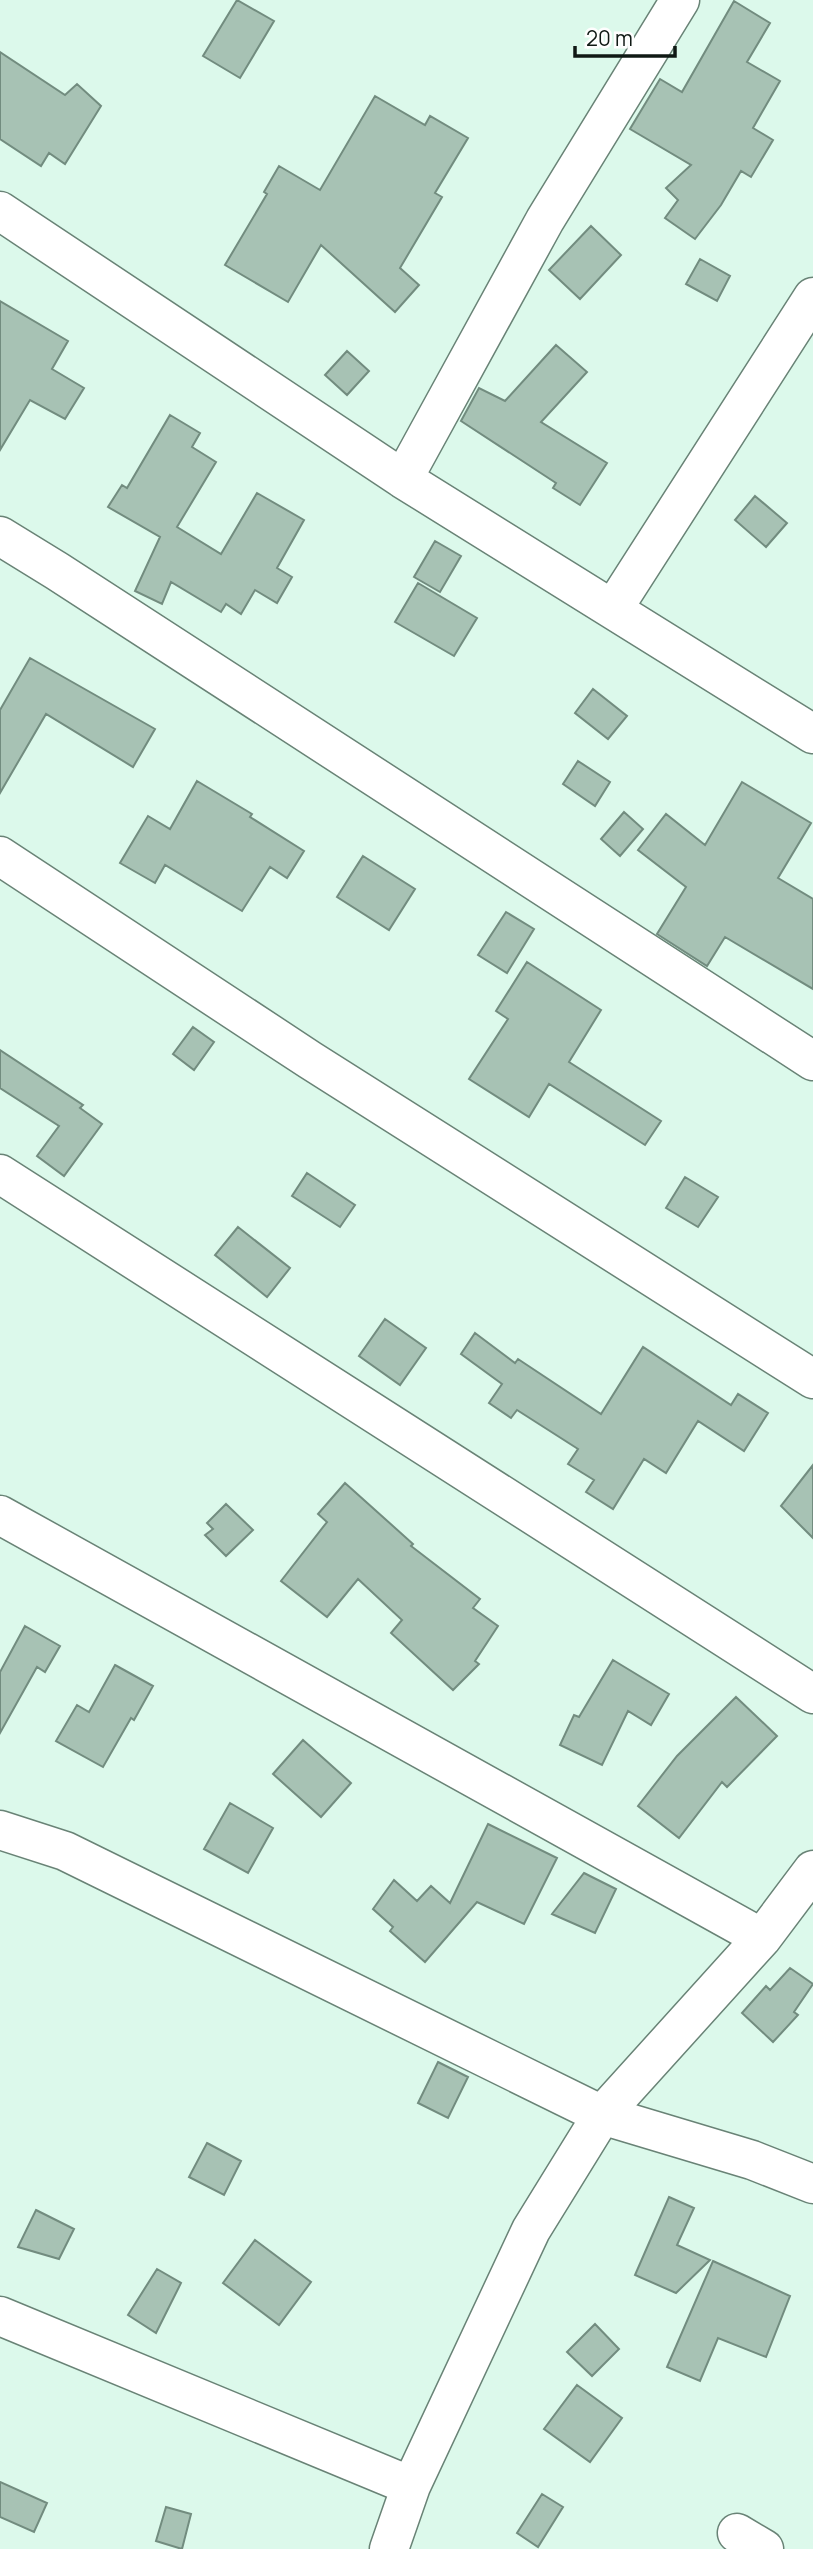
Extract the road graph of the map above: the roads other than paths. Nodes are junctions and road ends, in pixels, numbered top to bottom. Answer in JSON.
{"nodes":[{"id":1,"x":680,"y":0,"type":"edge"},
{"id":2,"x":0,"y":211,"type":"edge"},
{"id":3,"x":813,"y":297,"type":"edge"},
{"id":4,"x":403,"y":479,"type":"junction"},
{"id":5,"x":0,"y":537,"type":"edge"},
{"id":6,"x":612,"y":609,"type":"junction"},
{"id":7,"x":813,"y":734,"type":"edge"},
{"id":8,"x":0,"y":856,"type":"edge"},
{"id":9,"x":813,"y":1061,"type":"edge"},
{"id":10,"x":0,"y":1174,"type":"edge"},
{"id":11,"x":813,"y":1379,"type":"edge"},
{"id":12,"x":0,"y":1515,"type":"edge"},
{"id":13,"x":813,"y":1694,"type":"edge"},
{"id":14,"x":0,"y":1830,"type":"edge"},
{"id":15,"x":813,"y":1870,"type":"edge"},
{"id":16,"x":762,"y":1938,"type":"junction"},
{"id":17,"x":602,"y":2115,"type":"junction"},
{"id":18,"x":813,"y":2185,"type":"edge"},
{"id":19,"x":0,"y":2316,"type":"edge"},
{"id":20,"x":411,"y":2486,"type":"junction"},
{"id":21,"x":389,"y":2549,"type":"edge"}],
"edges":[{"from":1,"to":4,"type":"street"},
{"from":2,"to":4,"type":"street"},
{"from":3,"to":6,"type":"street"},
{"from":4,"to":6,"type":"street"},
{"from":5,"to":9,"type":"street"},
{"from":6,"to":7,"type":"street"},
{"from":8,"to":11,"type":"street"},
{"from":10,"to":13,"type":"street"},
{"from":12,"to":16,"type":"street"},
{"from":14,"to":17,"type":"street"},
{"from":15,"to":16,"type":"street"},
{"from":16,"to":17,"type":"street"},
{"from":17,"to":18,"type":"street"},
{"from":17,"to":20,"type":"street"},
{"from":19,"to":20,"type":"street"},
{"from":20,"to":21,"type":"street"}]}
